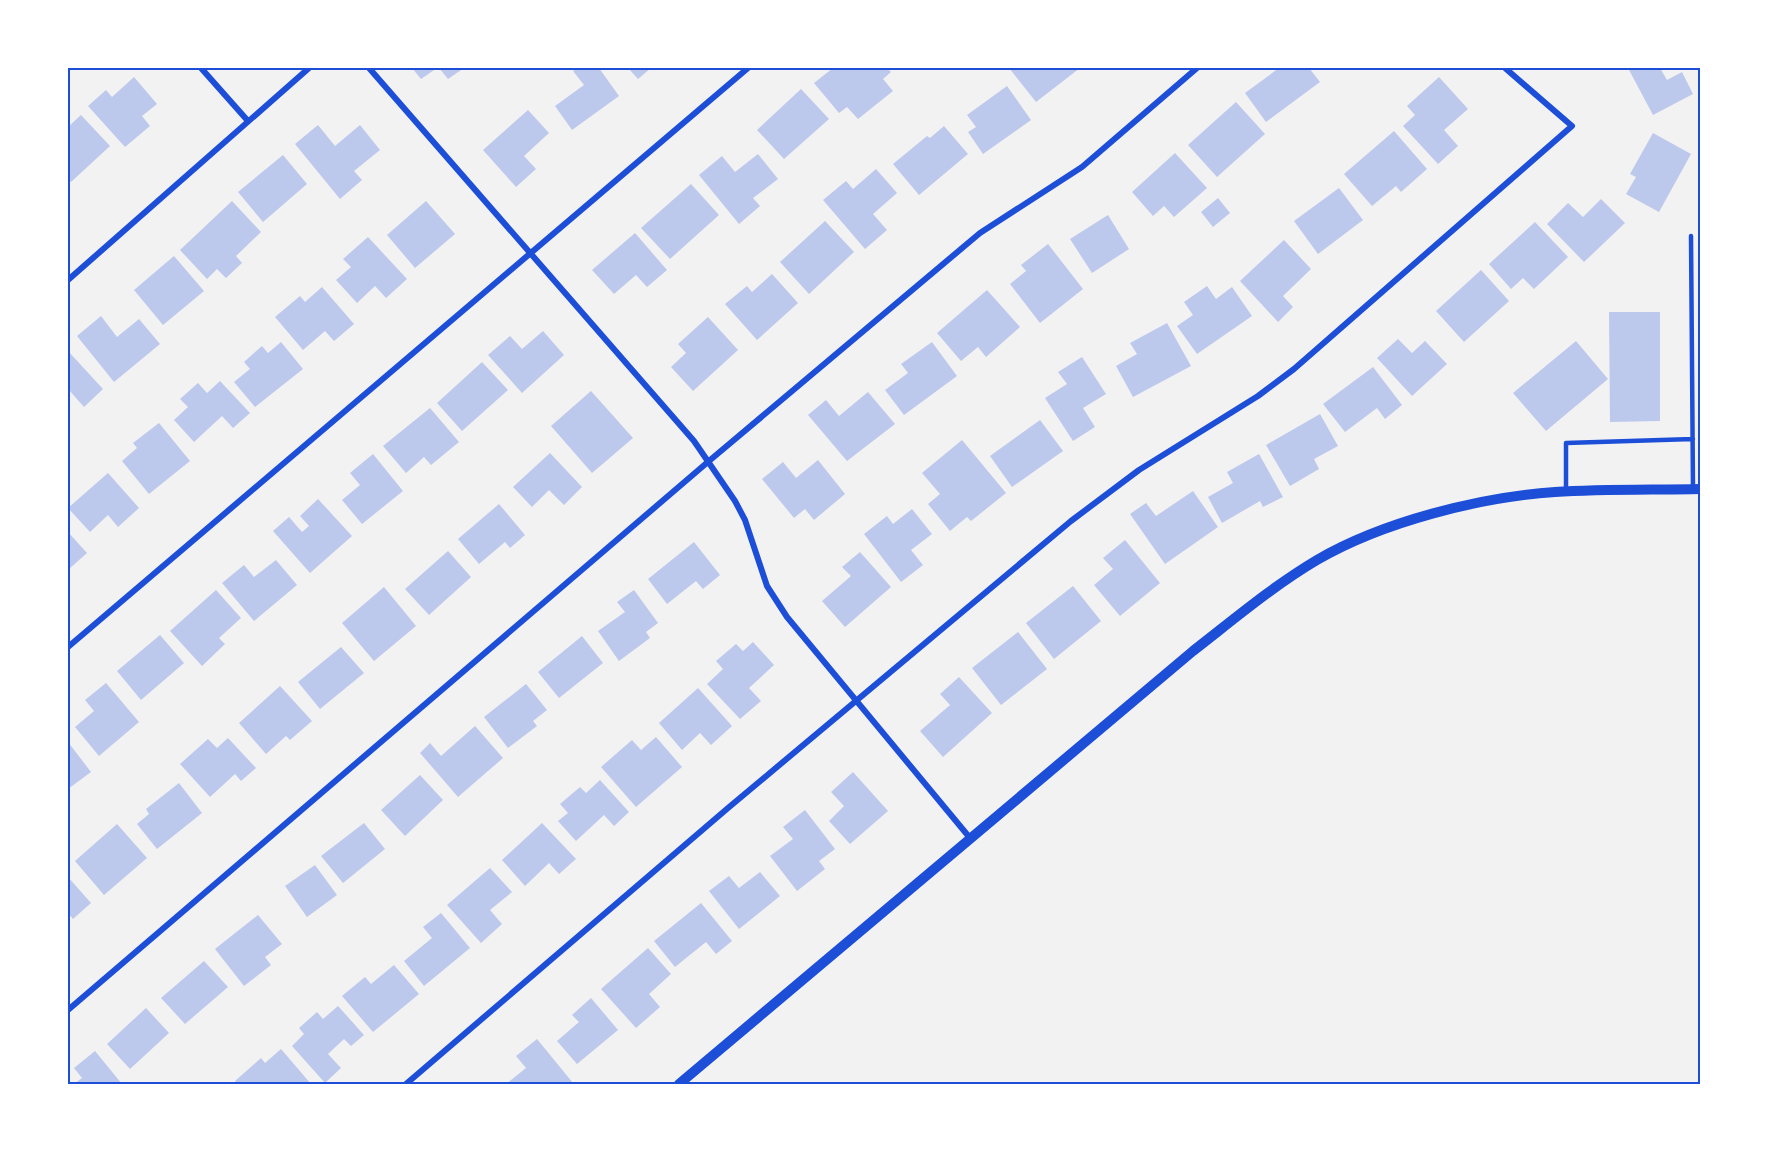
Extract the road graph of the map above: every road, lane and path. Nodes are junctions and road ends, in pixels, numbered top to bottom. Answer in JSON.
{"nodes":[{"id":1,"x":201,"y":68,"type":"edge"},
{"id":2,"x":309,"y":68,"type":"edge"},
{"id":3,"x":369,"y":68,"type":"edge"},
{"id":4,"x":748,"y":68,"type":"edge"},
{"id":5,"x":1197,"y":68,"type":"edge"},
{"id":6,"x":1505,"y":68,"type":"edge"},
{"id":7,"x":248,"y":121,"type":"junction"},
{"id":8,"x":1691,"y":236,"type":"dead end"},
{"id":9,"x":530,"y":253,"type":"junction"},
{"id":10,"x":68,"y":280,"type":"edge"},
{"id":11,"x":1693,"y":439,"type":"junction"},
{"id":12,"x":709,"y":461,"type":"junction"},
{"id":13,"x":1697,"y":489,"type":"edge"},
{"id":14,"x":1566,"y":492,"type":"junction"},
{"id":15,"x":68,"y":647,"type":"edge"},
{"id":16,"x":857,"y":701,"type":"junction"},
{"id":17,"x":970,"y":838,"type":"junction"},
{"id":18,"x":68,"y":1010,"type":"edge"},
{"id":19,"x":406,"y":1084,"type":"edge"},
{"id":20,"x":679,"y":1084,"type":"edge"}],
"edges":[{"from":1,"to":7,"type":"street"},
{"from":2,"to":7,"type":"street"},
{"from":3,"to":9,"type":"street"},
{"from":4,"to":9,"type":"street"},
{"from":5,"to":12,"type":"street"},
{"from":6,"to":16,"type":"street"},
{"from":7,"to":10,"type":"street"},
{"from":8,"to":11,"type":"lane"},
{"from":9,"to":12,"type":"street"},
{"from":9,"to":15,"type":"street"},
{"from":11,"to":13,"type":"lane"},
{"from":11,"to":14,"type":"lane"},
{"from":12,"to":16,"type":"street"},
{"from":12,"to":18,"type":"street"},
{"from":13,"to":14,"type":"street"},
{"from":14,"to":17,"type":"street"},
{"from":16,"to":17,"type":"street"},
{"from":16,"to":19,"type":"street"},
{"from":17,"to":20,"type":"street"}]}
